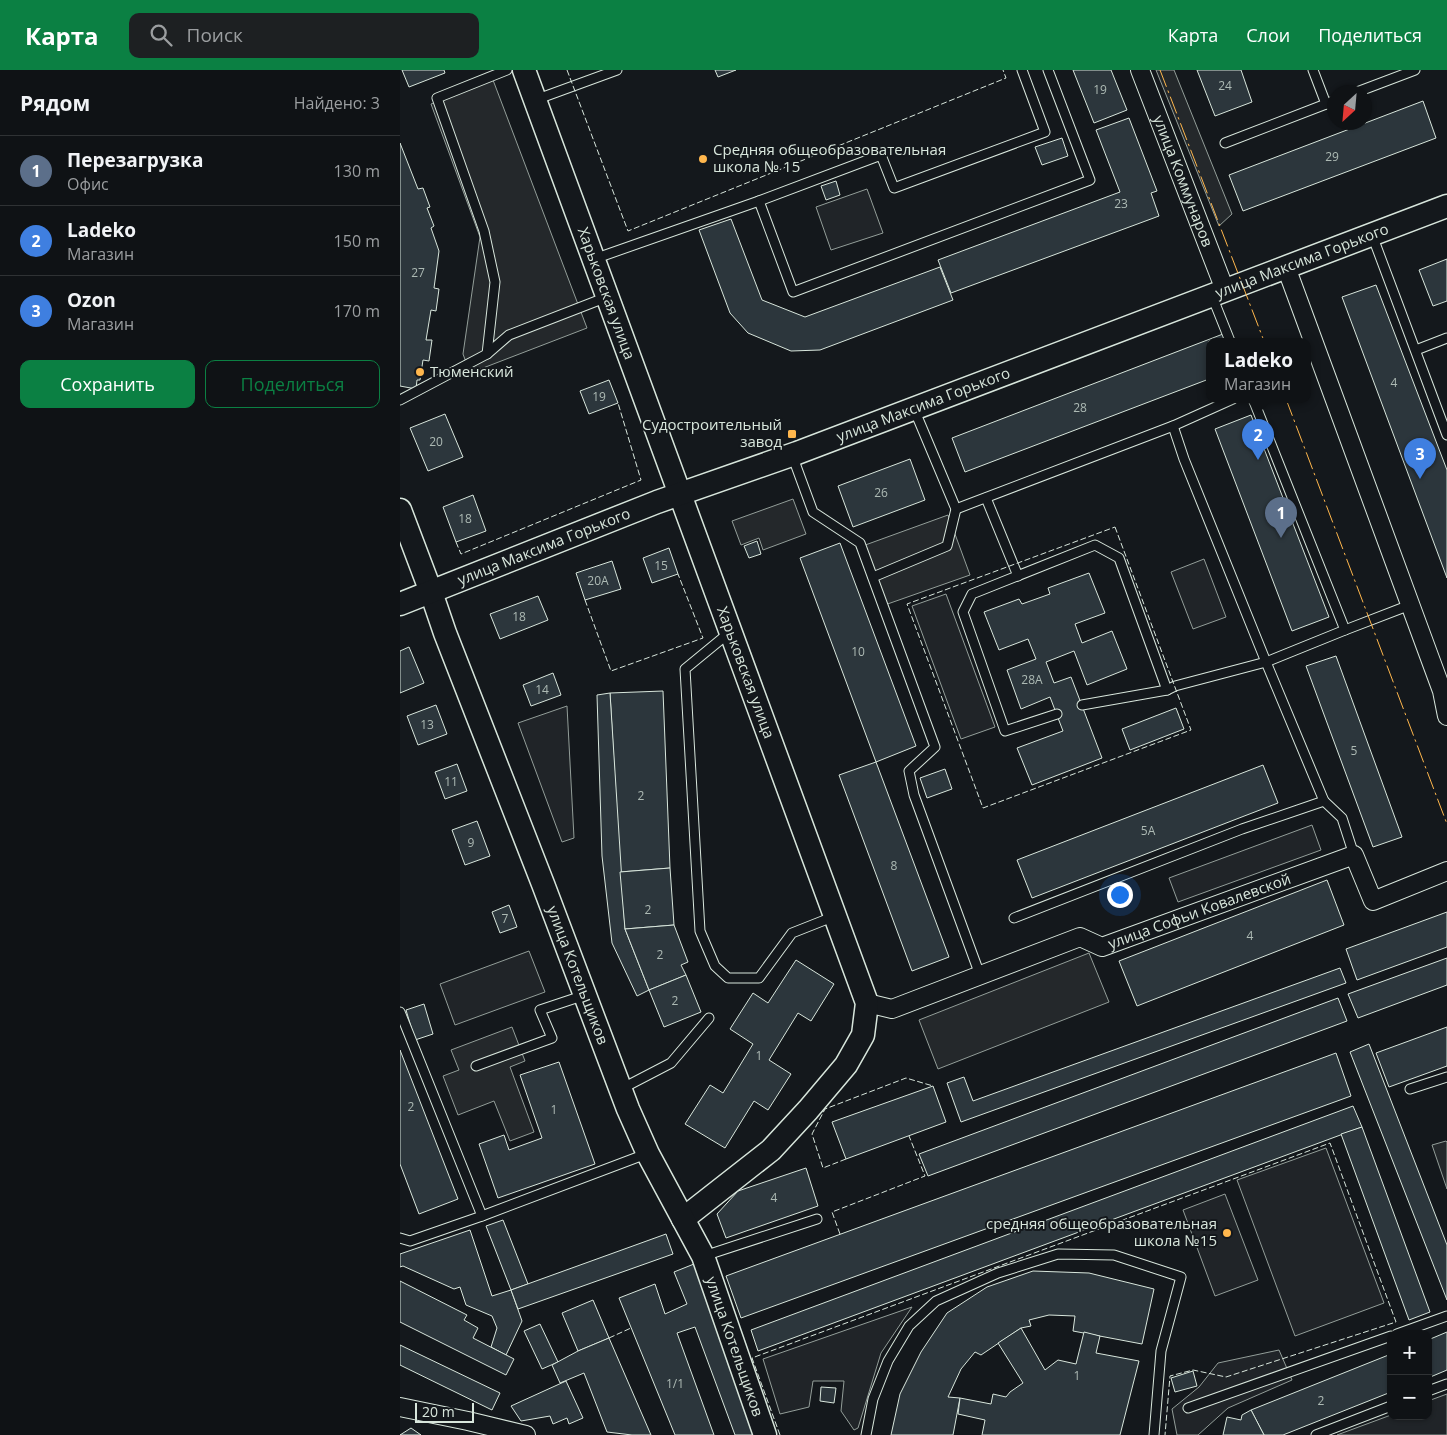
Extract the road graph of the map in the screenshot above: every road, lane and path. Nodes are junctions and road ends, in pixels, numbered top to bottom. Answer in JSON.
{"nodes":[{"id":1,"x":507,"y":70,"type":"edge"},
{"id":2,"x":524,"y":70,"type":"edge"},
{"id":3,"x":617,"y":70,"type":"edge"},
{"id":4,"x":1022,"y":70,"type":"edge"},
{"id":5,"x":1048,"y":70,"type":"edge"},
{"id":6,"x":1140,"y":70,"type":"edge"},
{"id":7,"x":1313,"y":70,"type":"edge"},
{"id":8,"x":1415,"y":70,"type":"edge"},
{"id":9,"x":1372,"y":86,"type":"edge"},
{"id":10,"x":1327,"y":97,"type":"edge"},
{"id":11,"x":535,"y":100,"type":"junction"},
{"id":12,"x":1327,"y":104,"type":"edge"},
{"id":13,"x":1225,"y":144,"type":"dead end"},
{"id":14,"x":758,"y":201,"type":"junction"},
{"id":15,"x":1447,"y":206,"type":"edge"},
{"id":16,"x":1372,"y":235,"type":"junction"},
{"id":17,"x":594,"y":259,"type":"junction"},
{"id":18,"x":1286,"y":267,"type":"junction"},
{"id":19,"x":1218,"y":293,"type":"junction"},
{"id":20,"x":608,"y":297,"type":"junction"},
{"id":21,"x":1229,"y":338,"type":"edge"},
{"id":22,"x":1447,"y":338,"type":"edge"},
{"id":23,"x":1416,"y":350,"type":"junction"},
{"id":24,"x":486,"y":354,"type":"junction"},
{"id":25,"x":400,"y":400,"type":"edge"},
{"id":26,"x":1223,"y":403,"type":"edge"},
{"id":27,"x":1255,"y":403,"type":"edge"},
{"id":28,"x":914,"y":409,"type":"junction"},
{"id":29,"x":1173,"y":426,"type":"junction"},
{"id":30,"x":1447,"y":435,"type":"edge"},
{"id":31,"x":792,"y":455,"type":"junction"},
{"id":32,"x":680,"y":494,"type":"junction"},
{"id":33,"x":986,"y":498,"type":"junction"},
{"id":34,"x":956,"y":509,"type":"junction"},
{"id":35,"x":400,"y":510,"type":"edge"},
{"id":36,"x":1018,"y":576,"type":"junction"},
{"id":37,"x":873,"y":577,"type":"junction"},
{"id":38,"x":432,"y":592,"type":"junction"},
{"id":39,"x":400,"y":604,"type":"edge"},
{"id":40,"x":1410,"y":605,"type":"junction"},
{"id":41,"x":1345,"y":630,"type":"junction"},
{"id":42,"x":731,"y":632,"type":"junction"},
{"id":43,"x":1266,"y":662,"type":"junction"},
{"id":44,"x":1168,"y":690,"type":"junction"},
{"id":45,"x":1082,"y":705,"type":"dead end"},
{"id":46,"x":1057,"y":714,"type":"dead end"},
{"id":47,"x":1447,"y":716,"type":"edge"},
{"id":48,"x":1324,"y":801,"type":"junction"},
{"id":49,"x":1354,"y":855,"type":"junction"},
{"id":50,"x":1447,"y":871,"type":"edge"},
{"id":51,"x":835,"y":916,"type":"junction"},
{"id":52,"x":1014,"y":918,"type":"dead end"},
{"id":53,"x":980,"y":975,"type":"junction"},
{"id":54,"x":585,"y":995,"type":"junction"},
{"id":55,"x":867,"y":1002,"type":"junction"},
{"id":56,"x":400,"y":1012,"type":"edge"},
{"id":57,"x":709,"y":1018,"type":"dead end"},
{"id":58,"x":476,"y":1066,"type":"dead end"},
{"id":59,"x":1447,"y":1077,"type":"edge"},
{"id":60,"x":621,"y":1089,"type":"junction"},
{"id":61,"x":1410,"y":1089,"type":"dead end"},
{"id":62,"x":648,"y":1154,"type":"junction"},
{"id":63,"x":482,"y":1216,"type":"junction"},
{"id":64,"x":682,"y":1219,"type":"junction"},
{"id":65,"x":817,"y":1219,"type":"dead end"},
{"id":66,"x":400,"y":1238,"type":"edge"},
{"id":67,"x":703,"y":1256,"type":"junction"},
{"id":68,"x":1447,"y":1316,"type":"edge"},
{"id":69,"x":1408,"y":1330,"type":"edge"},
{"id":70,"x":1387,"y":1337,"type":"edge"},
{"id":71,"x":1447,"y":1384,"type":"edge"},
{"id":72,"x":1432,"y":1390,"type":"edge"},
{"id":73,"x":400,"y":1407,"type":"edge"},
{"id":74,"x":1188,"y":1408,"type":"dead end"},
{"id":75,"x":1387,"y":1408,"type":"edge"},
{"id":76,"x":526,"y":1435,"type":"edge"},
{"id":77,"x":765,"y":1435,"type":"edge"},
{"id":78,"x":866,"y":1435,"type":"edge"},
{"id":79,"x":1154,"y":1435,"type":"edge"},
{"id":80,"x":1316,"y":1435,"type":"edge"}],
"edges":[{"from":1,"to":24,"type":"lane"},
{"from":2,"to":11,"type":"street","name":"Харьковская улица"},
{"from":3,"to":11,"type":"lane"},
{"from":4,"to":14,"type":"lane"},
{"from":5,"to":14,"type":"lane"},
{"from":6,"to":19,"type":"street","name":"улица Коммунаров"},
{"from":7,"to":10,"type":"lane"},
{"from":8,"to":9,"type":"lane"},
{"from":11,"to":17,"type":"street","name":"Харьковская улица"},
{"from":12,"to":13,"type":"lane"},
{"from":14,"to":17,"type":"lane"},
{"from":15,"to":16,"type":"street","name":"улица Максима Горького"},
{"from":16,"to":18,"type":"street","name":"улица Максима Горького"},
{"from":16,"to":23,"type":"lane"},
{"from":17,"to":20,"type":"street","name":"Харьковская улица"},
{"from":18,"to":19,"type":"street","name":"улица Максима Горького"},
{"from":18,"to":40,"type":"street"},
{"from":19,"to":21,"type":"lane"},
{"from":19,"to":28,"type":"street","name":"улица Максима Горького"},
{"from":20,"to":24,"type":"lane"},
{"from":20,"to":32,"type":"street","name":"Харьковская улица"},
{"from":22,"to":23,"type":"lane"},
{"from":23,"to":30,"type":"lane"},
{"from":24,"to":25,"type":"lane"},
{"from":26,"to":29,"type":"lane"},
{"from":27,"to":41,"type":"lane"},
{"from":28,"to":31,"type":"street","name":"улица Максима Горького"},
{"from":28,"to":34,"type":"lane"},
{"from":29,"to":33,"type":"lane"},
{"from":29,"to":43,"type":"lane"},
{"from":31,"to":32,"type":"street","name":"улица Максима Горького"},
{"from":31,"to":37,"type":"lane"},
{"from":32,"to":38,"type":"street","name":"улица Максима Горького"},
{"from":32,"to":42,"type":"street","name":"Харьковская улица"},
{"from":33,"to":34,"type":"lane"},
{"from":33,"to":36,"type":"lane"},
{"from":34,"to":37,"type":"lane"},
{"from":35,"to":38,"type":"street","name":"улица Котельщиков"},
{"from":36,"to":44,"type":"lane"},
{"from":36,"to":46,"type":"lane"},
{"from":37,"to":53,"type":"lane"},
{"from":38,"to":39,"type":"street","name":"улица Максима Горького"},
{"from":38,"to":54,"type":"street","name":"улица Котельщиков"},
{"from":40,"to":41,"type":"lane"},
{"from":40,"to":47,"type":"street"},
{"from":41,"to":43,"type":"lane"},
{"from":42,"to":51,"type":"street","name":"Харьковская улица"},
{"from":42,"to":51,"type":"lane"},
{"from":43,"to":44,"type":"lane"},
{"from":43,"to":48,"type":"lane"},
{"from":44,"to":45,"type":"lane"},
{"from":48,"to":49,"type":"lane"},
{"from":48,"to":52,"type":"lane"},
{"from":49,"to":50,"type":"street"},
{"from":49,"to":53,"type":"street","name":"улица Софьи Ковалевской"},
{"from":51,"to":55,"type":"street","name":"Харьковская улица"},
{"from":53,"to":55,"type":"street","name":"улица Софьи Ковалевской"},
{"from":54,"to":58,"type":"lane"},
{"from":54,"to":60,"type":"street","name":"улица Котельщиков"},
{"from":55,"to":64,"type":"street","name":"Харьковская улица"},
{"from":56,"to":63,"type":"lane"},
{"from":57,"to":60,"type":"lane"},
{"from":59,"to":61,"type":"lane"},
{"from":60,"to":62,"type":"street","name":"улица Котельщиков"},
{"from":62,"to":63,"type":"lane"},
{"from":62,"to":64,"type":"street","name":"улица Котельщиков"},
{"from":63,"to":66,"type":"lane"},
{"from":64,"to":67,"type":"street","name":"улица Котельщиков"},
{"from":65,"to":67,"type":"lane"},
{"from":67,"to":77,"type":"street","name":"улица Котельщиков"},
{"from":68,"to":69,"type":"lane"},
{"from":70,"to":74,"type":"lane"},
{"from":71,"to":72,"type":"lane"},
{"from":73,"to":76,"type":"street"},
{"from":75,"to":80,"type":"lane"},
{"from":78,"to":79,"type":"lane"}]}
